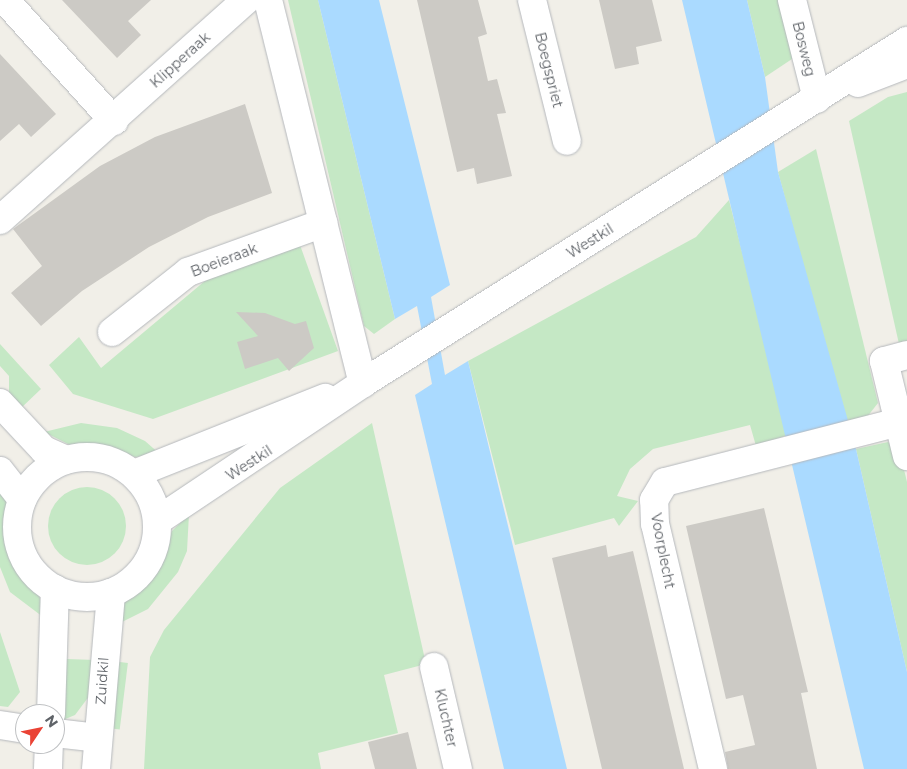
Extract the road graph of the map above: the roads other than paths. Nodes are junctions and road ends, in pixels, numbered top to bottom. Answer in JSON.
{"nodes":[{"id":1,"x":5,"y":0,"type":"edge"},
{"id":2,"x":246,"y":0,"type":"edge"},
{"id":3,"x":268,"y":0,"type":"edge"},
{"id":4,"x":532,"y":0,"type":"edge"},
{"id":5,"x":792,"y":0,"type":"edge"},
{"id":6,"x":907,"y":41,"type":"edge"},
{"id":7,"x":907,"y":64,"type":"edge"},
{"id":8,"x":817,"y":99,"type":"junction"},
{"id":9,"x":114,"y":121,"type":"junction"},
{"id":10,"x":567,"y":140,"type":"dead end"},
{"id":11,"x":0,"y":220,"type":"edge"},
{"id":12,"x":322,"y":223,"type":"junction"},
{"id":13,"x":112,"y":332,"type":"dead end"},
{"id":14,"x":896,"y":358,"type":"edge"},
{"id":15,"x":363,"y":383,"type":"junction"},
{"id":16,"x":0,"y":403,"type":"edge"},
{"id":17,"x":898,"y":422,"type":"junction"},
{"id":18,"x":907,"y":456,"type":"edge"},
{"id":19,"x":66,"y":460,"type":"junction"},
{"id":20,"x":0,"y":471,"type":"edge"},
{"id":21,"x":134,"y":474,"type":"junction"},
{"id":22,"x":22,"y":499,"type":"junction"},
{"id":23,"x":157,"y":521,"type":"junction"},
{"id":24,"x":54,"y":589,"type":"junction"},
{"id":25,"x":111,"y":593,"type":"junction"},
{"id":26,"x":434,"y":667,"type":"dead end"},
{"id":27,"x":51,"y":704,"type":"edge"},
{"id":28,"x":0,"y":725,"type":"edge"},
{"id":29,"x":15,"y":727,"type":"edge"},
{"id":30,"x":65,"y":734,"type":"edge"},
{"id":31,"x":98,"y":738,"type":"junction"},
{"id":32,"x":49,"y":754,"type":"edge"},
{"id":33,"x":48,"y":769,"type":"edge"},
{"id":34,"x":96,"y":769,"type":"edge"},
{"id":35,"x":458,"y":769,"type":"edge"},
{"id":36,"x":714,"y":769,"type":"edge"}],
"edges":[{"from":1,"to":9,"type":"street"},
{"from":2,"to":9,"type":"street","name":"Klipperaak"},
{"from":3,"to":12,"type":"street"},
{"from":4,"to":10,"type":"street","name":"Boegspriet"},
{"from":5,"to":8,"type":"street","name":"Bosweg"},
{"from":6,"to":8,"type":"street","name":"Westkil"},
{"from":7,"to":8,"type":"street","name":"Westkil"},
{"from":8,"to":15,"type":"street","name":"Westkil"},
{"from":9,"to":11,"type":"street","name":"Klipperaak"},
{"from":12,"to":13,"type":"street","name":"Boeieraak"},
{"from":12,"to":15,"type":"street"},
{"from":14,"to":17,"type":"street"},
{"from":15,"to":21,"type":"street","name":"Westkil"},
{"from":15,"to":23,"type":"street","name":"Westkil"},
{"from":16,"to":19,"type":"street"},
{"from":17,"to":18,"type":"street"},
{"from":17,"to":36,"type":"street","name":"Voorplecht"},
{"from":19,"to":21,"type":"street"},
{"from":19,"to":22,"type":"street"},
{"from":20,"to":22,"type":"street"},
{"from":21,"to":23,"type":"street"},
{"from":22,"to":24,"type":"street"},
{"from":23,"to":25,"type":"street"},
{"from":24,"to":25,"type":"street"},
{"from":24,"to":27,"type":"street"},
{"from":25,"to":31,"type":"street","name":"Zuidkil"},
{"from":26,"to":35,"type":"street","name":"Kluchter"},
{"from":28,"to":29,"type":"street"},
{"from":30,"to":31,"type":"street"},
{"from":31,"to":34,"type":"street","name":"Zuidkil"},
{"from":32,"to":33,"type":"street"}]}
